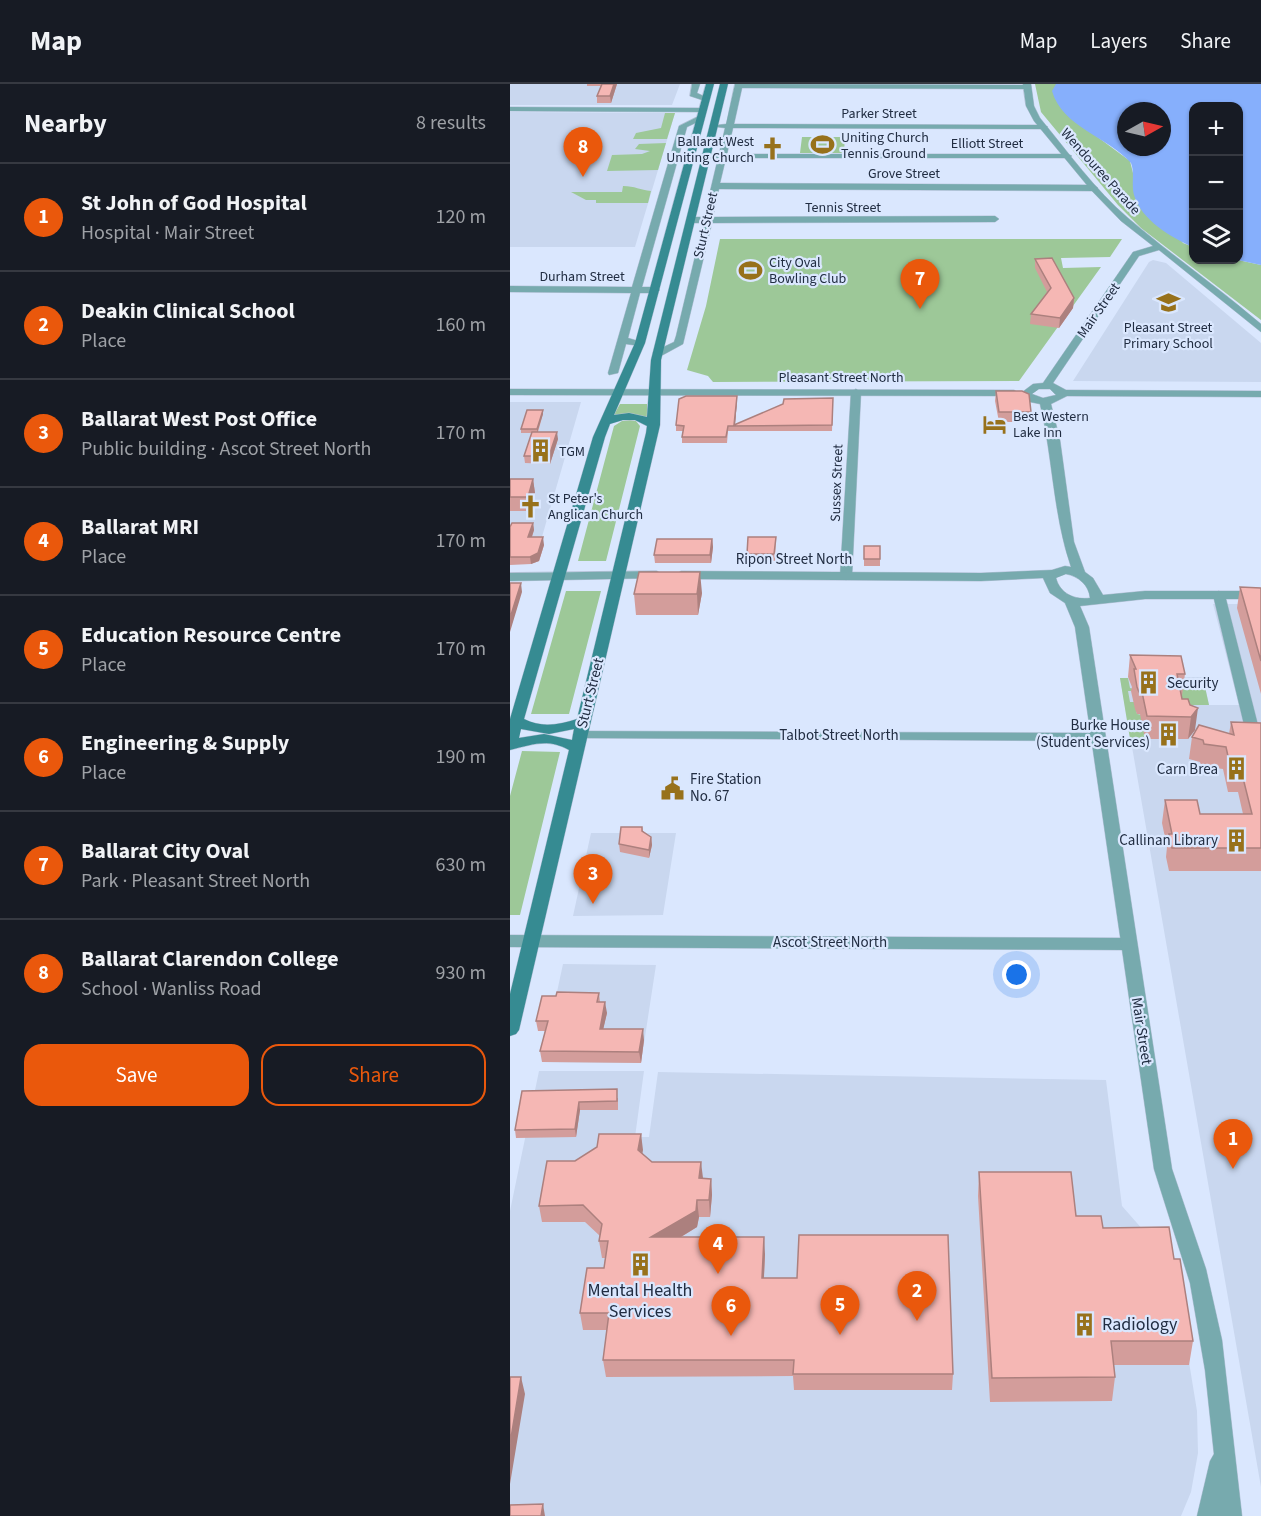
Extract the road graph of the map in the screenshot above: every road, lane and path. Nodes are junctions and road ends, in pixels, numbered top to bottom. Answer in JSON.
{"nodes":[{"id":1,"x":696,"y":84,"type":"edge"},
{"id":2,"x":710,"y":84,"type":"edge"},
{"id":3,"x":724,"y":84,"type":"edge"},
{"id":4,"x":739,"y":85,"type":"edge"},
{"id":5,"x":871,"y":86,"type":"edge"},
{"id":6,"x":1027,"y":86,"type":"edge"},
{"id":7,"x":510,"y":109,"type":"edge"},
{"id":8,"x":703,"y":110,"type":"junction"},
{"id":9,"x":713,"y":126,"type":"junction"},
{"id":10,"x":728,"y":126,"type":"junction"},
{"id":11,"x":1044,"y":128,"type":"junction"},
{"id":12,"x":690,"y":156,"type":"junction"},
{"id":13,"x":706,"y":156,"type":"junction"},
{"id":14,"x":723,"y":156,"type":"junction"},
{"id":15,"x":1068,"y":156,"type":"junction"},
{"id":16,"x":714,"y":186,"type":"junction"},
{"id":17,"x":1094,"y":188,"type":"junction"},
{"id":18,"x":706,"y":219,"type":"junction"},
{"id":19,"x":995,"y":219,"type":"dead end"},
{"id":20,"x":690,"y":220,"type":"junction"},
{"id":21,"x":1159,"y":247,"type":"junction"},
{"id":22,"x":510,"y":290,"type":"edge"},
{"id":23,"x":637,"y":290,"type":"junction"},
{"id":24,"x":655,"y":290,"type":"junction"},
{"id":25,"x":1261,"y":329,"type":"edge"},
{"id":26,"x":622,"y":340,"type":"junction"},
{"id":27,"x":640,"y":343,"type":"junction"},
{"id":28,"x":657,"y":354,"type":"junction"},
{"id":29,"x":613,"y":373,"type":"dead end"},
{"id":30,"x":1046,"y":386,"type":"junction"},
{"id":31,"x":510,"y":392,"type":"edge"},
{"id":32,"x":620,"y":392,"type":"junction"},
{"id":33,"x":655,"y":392,"type":"junction"},
{"id":34,"x":856,"y":392,"type":"junction"},
{"id":35,"x":1026,"y":393,"type":"junction"},
{"id":36,"x":1062,"y":393,"type":"junction"},
{"id":37,"x":1261,"y":394,"type":"edge"},
{"id":38,"x":1045,"y":401,"type":"junction"},
{"id":39,"x":604,"y":423,"type":"junction"},
{"id":40,"x":654,"y":424,"type":"junction"},
{"id":41,"x":1068,"y":542,"type":"junction"},
{"id":42,"x":1079,"y":573,"type":"junction"},
{"id":43,"x":618,"y":575,"type":"junction"},
{"id":44,"x":559,"y":576,"type":"junction"},
{"id":45,"x":846,"y":576,"type":"junction"},
{"id":46,"x":510,"y":577,"type":"edge"},
{"id":47,"x":1054,"y":577,"type":"junction"},
{"id":48,"x":1219,"y":595,"type":"junction"},
{"id":49,"x":1261,"y":595,"type":"edge"},
{"id":50,"x":1094,"y":597,"type":"junction"},
{"id":51,"x":1071,"y":601,"type":"junction"},
{"id":52,"x":1082,"y":627,"type":"junction"},
{"id":53,"x":1252,"y":729,"type":"edge"},
{"id":54,"x":580,"y":735,"type":"junction"},
{"id":55,"x":512,"y":736,"type":"edge"},
{"id":56,"x":1098,"y":737,"type":"junction"},
{"id":57,"x":510,"y":941,"type":"edge"},
{"id":58,"x":531,"y":941,"type":"junction"},
{"id":59,"x":1129,"y":944,"type":"junction"},
{"id":60,"x":510,"y":1030,"type":"edge"},
{"id":61,"x":1223,"y":1431,"type":"junction"},
{"id":62,"x":1208,"y":1516,"type":"edge"},
{"id":63,"x":1231,"y":1516,"type":"edge"}],
"edges":[{"from":1,"to":8,"type":"street"},
{"from":2,"to":8,"type":"main road"},
{"from":3,"to":9,"type":"main road","name":"Sturt Street"},
{"from":4,"to":5,"type":"street"},
{"from":4,"to":10,"type":"street","name":"Sturt Street"},
{"from":5,"to":6,"type":"street"},
{"from":6,"to":11,"type":"street","name":"Wendouree Parade"},
{"from":7,"to":8,"type":"street"},
{"from":8,"to":12,"type":"main road"},
{"from":8,"to":23,"type":"street"},
{"from":9,"to":10,"type":"street","name":"Parker Street"},
{"from":9,"to":13,"type":"main road","name":"Sturt Street"},
{"from":10,"to":11,"type":"street","name":"Parker Street"},
{"from":10,"to":14,"type":"street","name":"Sturt Street"},
{"from":11,"to":15,"type":"street","name":"Wendouree Parade"},
{"from":12,"to":13,"type":"street","name":"Elliott Street"},
{"from":12,"to":24,"type":"main road"},
{"from":13,"to":14,"type":"street","name":"Elliott Street"},
{"from":13,"to":20,"type":"main road","name":"Sturt Street"},
{"from":14,"to":15,"type":"street","name":"Elliott Street"},
{"from":14,"to":16,"type":"street","name":"Sturt Street"},
{"from":15,"to":17,"type":"street","name":"Wendouree Parade"},
{"from":16,"to":17,"type":"street","name":"Grove Street"},
{"from":16,"to":18,"type":"street","name":"Sturt Street"},
{"from":17,"to":21,"type":"street","name":"Wendouree Parade"},
{"from":18,"to":19,"type":"street","name":"Tennis Street"},
{"from":18,"to":20,"type":"street","name":"Tennis Street"},
{"from":18,"to":28,"type":"street","name":"Sturt Street"},
{"from":20,"to":28,"type":"main road","name":"Sturt Street"},
{"from":21,"to":25,"type":"street","name":"Wendouree Parade"},
{"from":21,"to":30,"type":"street","name":"Mair Street"},
{"from":22,"to":23,"type":"street","name":"Durham Street"},
{"from":23,"to":24,"type":"street","name":"Durham Street"},
{"from":23,"to":26,"type":"street"},
{"from":24,"to":27,"type":"main road"},
{"from":26,"to":27,"type":"street"},
{"from":26,"to":29,"type":"street"},
{"from":27,"to":32,"type":"main road"},
{"from":28,"to":33,"type":"main road","name":"Sturt Street"},
{"from":30,"to":35,"type":"street"},
{"from":30,"to":36,"type":"street"},
{"from":31,"to":32,"type":"street","name":"Pleasant Street North"},
{"from":32,"to":33,"type":"street","name":"Pleasant Street North"},
{"from":32,"to":39,"type":"main road"},
{"from":33,"to":34,"type":"street","name":"Pleasant Street North"},
{"from":33,"to":40,"type":"main road","name":"Sturt Street"},
{"from":34,"to":35,"type":"street","name":"Pleasant Street North"},
{"from":34,"to":45,"type":"street","name":"Sussex Street"},
{"from":35,"to":38,"type":"street"},
{"from":36,"to":37,"type":"street"},
{"from":36,"to":38,"type":"street"},
{"from":38,"to":41,"type":"street"},
{"from":39,"to":40,"type":"main road"},
{"from":39,"to":44,"type":"main road"},
{"from":40,"to":43,"type":"main road","name":"Sturt Street"},
{"from":41,"to":42,"type":"street"},
{"from":41,"to":47,"type":"street"},
{"from":42,"to":47,"type":"street","name":"Ripon Street North"},
{"from":42,"to":50,"type":"street"},
{"from":43,"to":44,"type":"street","name":"Ripon Street North"},
{"from":43,"to":45,"type":"street","name":"Ripon Street North"},
{"from":43,"to":54,"type":"main road","name":"Sturt Street"},
{"from":44,"to":46,"type":"street","name":"Ripon Street North"},
{"from":44,"to":55,"type":"main road"},
{"from":45,"to":47,"type":"street","name":"Ripon Street North"},
{"from":47,"to":51,"type":"street"},
{"from":48,"to":49,"type":"street"},
{"from":48,"to":50,"type":"street"},
{"from":48,"to":53,"type":"street"},
{"from":50,"to":51,"type":"street"},
{"from":50,"to":52,"type":"street"},
{"from":51,"to":52,"type":"street","name":"Mair Street"},
{"from":52,"to":56,"type":"street","name":"Mair Street"},
{"from":54,"to":55,"type":"main road"},
{"from":54,"to":55,"type":"main road"},
{"from":54,"to":56,"type":"street","name":"Talbot Street North"},
{"from":54,"to":58,"type":"main road","name":"Sturt Street"},
{"from":56,"to":59,"type":"street","name":"Mair Street"},
{"from":57,"to":58,"type":"street","name":"Ascot Street North"},
{"from":58,"to":59,"type":"street","name":"Ascot Street North"},
{"from":58,"to":60,"type":"main road","name":"Sturt Street"},
{"from":59,"to":61,"type":"street","name":"Mair Street"},
{"from":61,"to":62,"type":"street","name":"Mair Street"},
{"from":61,"to":63,"type":"street","name":"Mair Street"}]}
